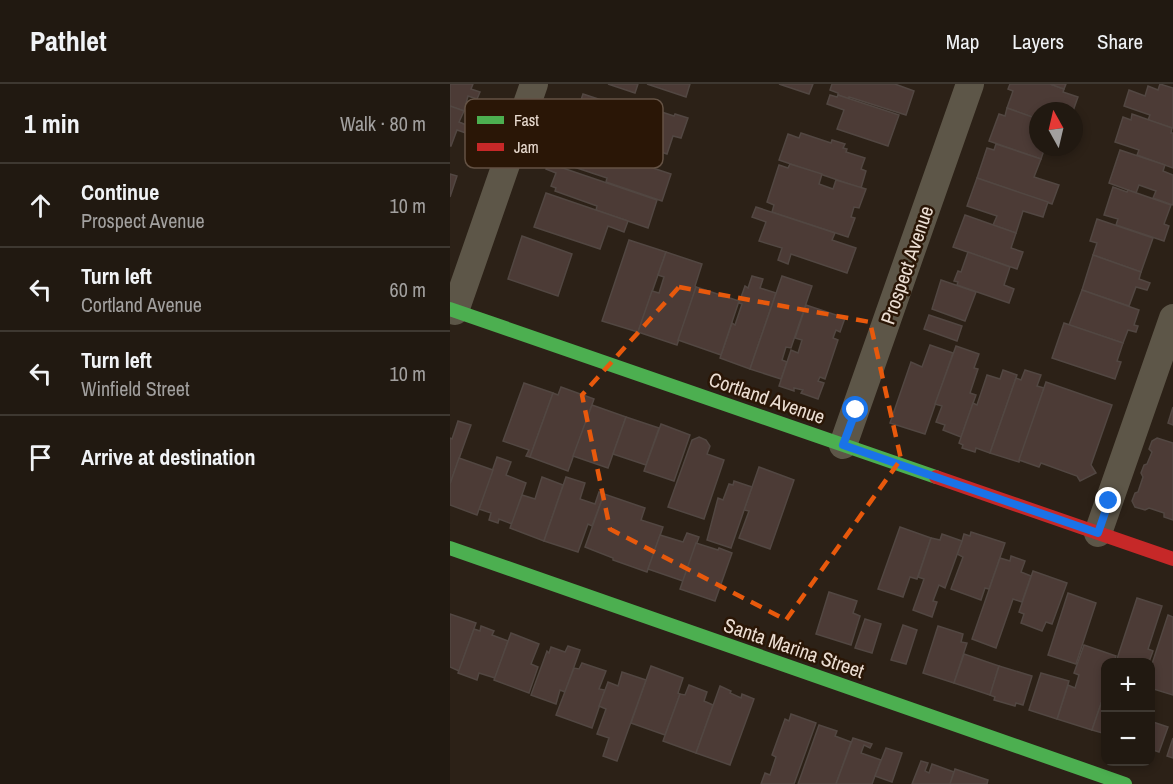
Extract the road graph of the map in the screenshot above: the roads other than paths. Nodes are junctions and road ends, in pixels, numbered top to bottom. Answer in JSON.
{"nodes":[{"id":1,"x":534,"y":84,"type":"edge"},
{"id":2,"x":970,"y":84,"type":"edge"},
{"id":3,"x":529,"y":99,"type":"edge"},
{"id":4,"x":504,"y":168,"type":"edge"},
{"id":5,"x":452,"y":310,"type":"edge"},
{"id":6,"x":1173,"y":318,"type":"edge"},
{"id":7,"x":843,"y":445,"type":"junction"},
{"id":8,"x":1098,"y":533,"type":"junction"},
{"id":9,"x":450,"y":548,"type":"edge"},
{"id":10,"x":1173,"y":559,"type":"edge"},
{"id":11,"x":1125,"y":784,"type":"edge"}],
"edges":[{"from":1,"to":3,"type":"street"},
{"from":2,"to":7,"type":"street","name":"Prospect Avenue"},
{"from":4,"to":5,"type":"street"},
{"from":5,"to":7,"type":"street","name":"Cortland Avenue"},
{"from":6,"to":8,"type":"street"},
{"from":7,"to":8,"type":"street","name":"Cortland Avenue"},
{"from":8,"to":10,"type":"street","name":"Cortland Avenue"},
{"from":9,"to":11,"type":"street","name":"Santa Marina Street"}]}
